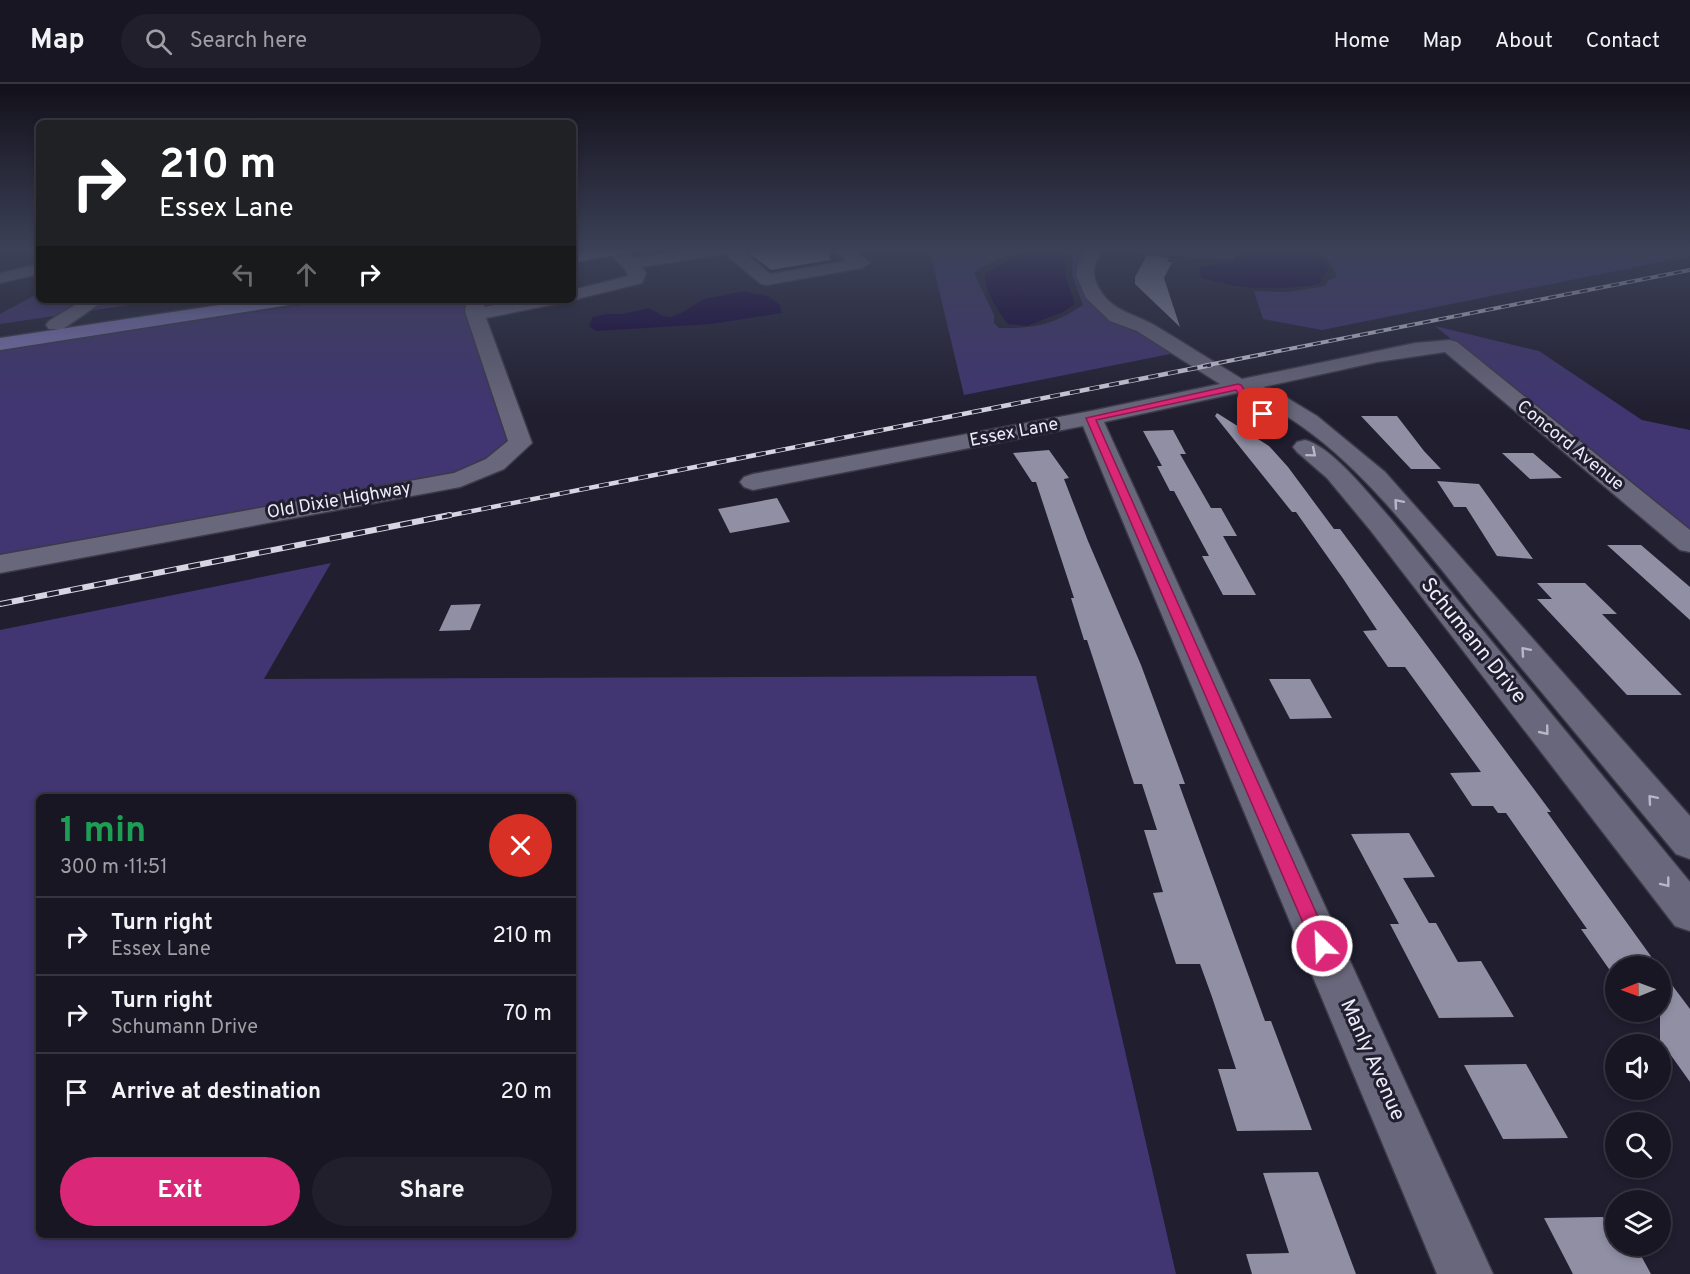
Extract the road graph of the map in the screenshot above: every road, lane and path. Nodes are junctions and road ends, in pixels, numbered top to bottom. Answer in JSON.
{"nodes":[{"id":1,"x":90,"y":304,"type":"edge"},
{"id":2,"x":200,"y":304,"type":"edge"},
{"id":3,"x":266,"y":304,"type":"edge"},
{"id":4,"x":512,"y":304,"type":"edge"},
{"id":5,"x":1102,"y":304,"type":"edge"},
{"id":6,"x":1122,"y":304,"type":"edge"},
{"id":7,"x":475,"y":307,"type":"edge"},
{"id":8,"x":56,"y":325,"type":"junction"},
{"id":9,"x":1144,"y":327,"type":"junction"},
{"id":10,"x":0,"y":333,"type":"edge"},
{"id":11,"x":0,"y":344,"type":"edge"},
{"id":12,"x":1450,"y":346,"type":"joint"},
{"id":13,"x":1238,"y":386,"type":"junction"},
{"id":14,"x":1091,"y":418,"type":"junction"},
{"id":15,"x":1376,"y":477,"type":"junction"},
{"id":16,"x":1341,"y":478,"type":"junction"},
{"id":17,"x":753,"y":482,"type":"dead end"},
{"id":18,"x":1690,"y":544,"type":"edge"},
{"id":19,"x":0,"y":564,"type":"edge"},
{"id":20,"x":1494,"y":615,"type":"junction"},
{"id":21,"x":1454,"y":617,"type":"junction"},
{"id":22,"x":1630,"y":838,"type":"junction"},
{"id":23,"x":1688,"y":839,"type":"edge"},
{"id":24,"x":1690,"y":914,"type":"edge"},
{"id":25,"x":1465,"y":1274,"type":"edge"}],
"edges":[{"from":1,"to":8,"type":"street"},
{"from":2,"to":8,"type":"main road"},
{"from":3,"to":11,"type":"main road"},
{"from":4,"to":7,"type":"street"},
{"from":5,"to":9,"type":"street","name":"Schumann Drive"},
{"from":6,"to":9,"type":"street","name":"Schumann Drive"},
{"from":7,"to":19,"type":"street","name":"Old Dixie Highway"},
{"from":8,"to":10,"type":"main road"},
{"from":9,"to":13,"type":"street","name":"Schumann Drive"},
{"from":12,"to":13,"type":"street","name":"Essex Lane"},
{"from":12,"to":18,"type":"street","name":"Concord Avenue"},
{"from":13,"to":14,"type":"street","name":"Essex Lane"},
{"from":13,"to":15,"type":"street","name":"Schumann Drive"},
{"from":13,"to":16,"type":"street","name":"Schumann Drive","one_way":true},
{"from":14,"to":17,"type":"street","name":"Essex Lane"},
{"from":14,"to":25,"type":"street","name":"Manly Avenue"},
{"from":15,"to":16,"type":"street"},
{"from":20,"to":15,"type":"street","name":"Schumann Drive","one_way":true},
{"from":16,"to":21,"type":"street","name":"Schumann Drive"},
{"from":20,"to":21,"type":"street"},
{"from":23,"to":20,"type":"street","name":"Schumann Drive","one_way":true},
{"from":21,"to":22,"type":"street","name":"Schumann Drive","one_way":true},
{"from":22,"to":23,"type":"street"},
{"from":22,"to":24,"type":"street","name":"Schumann Drive","one_way":true}]}
